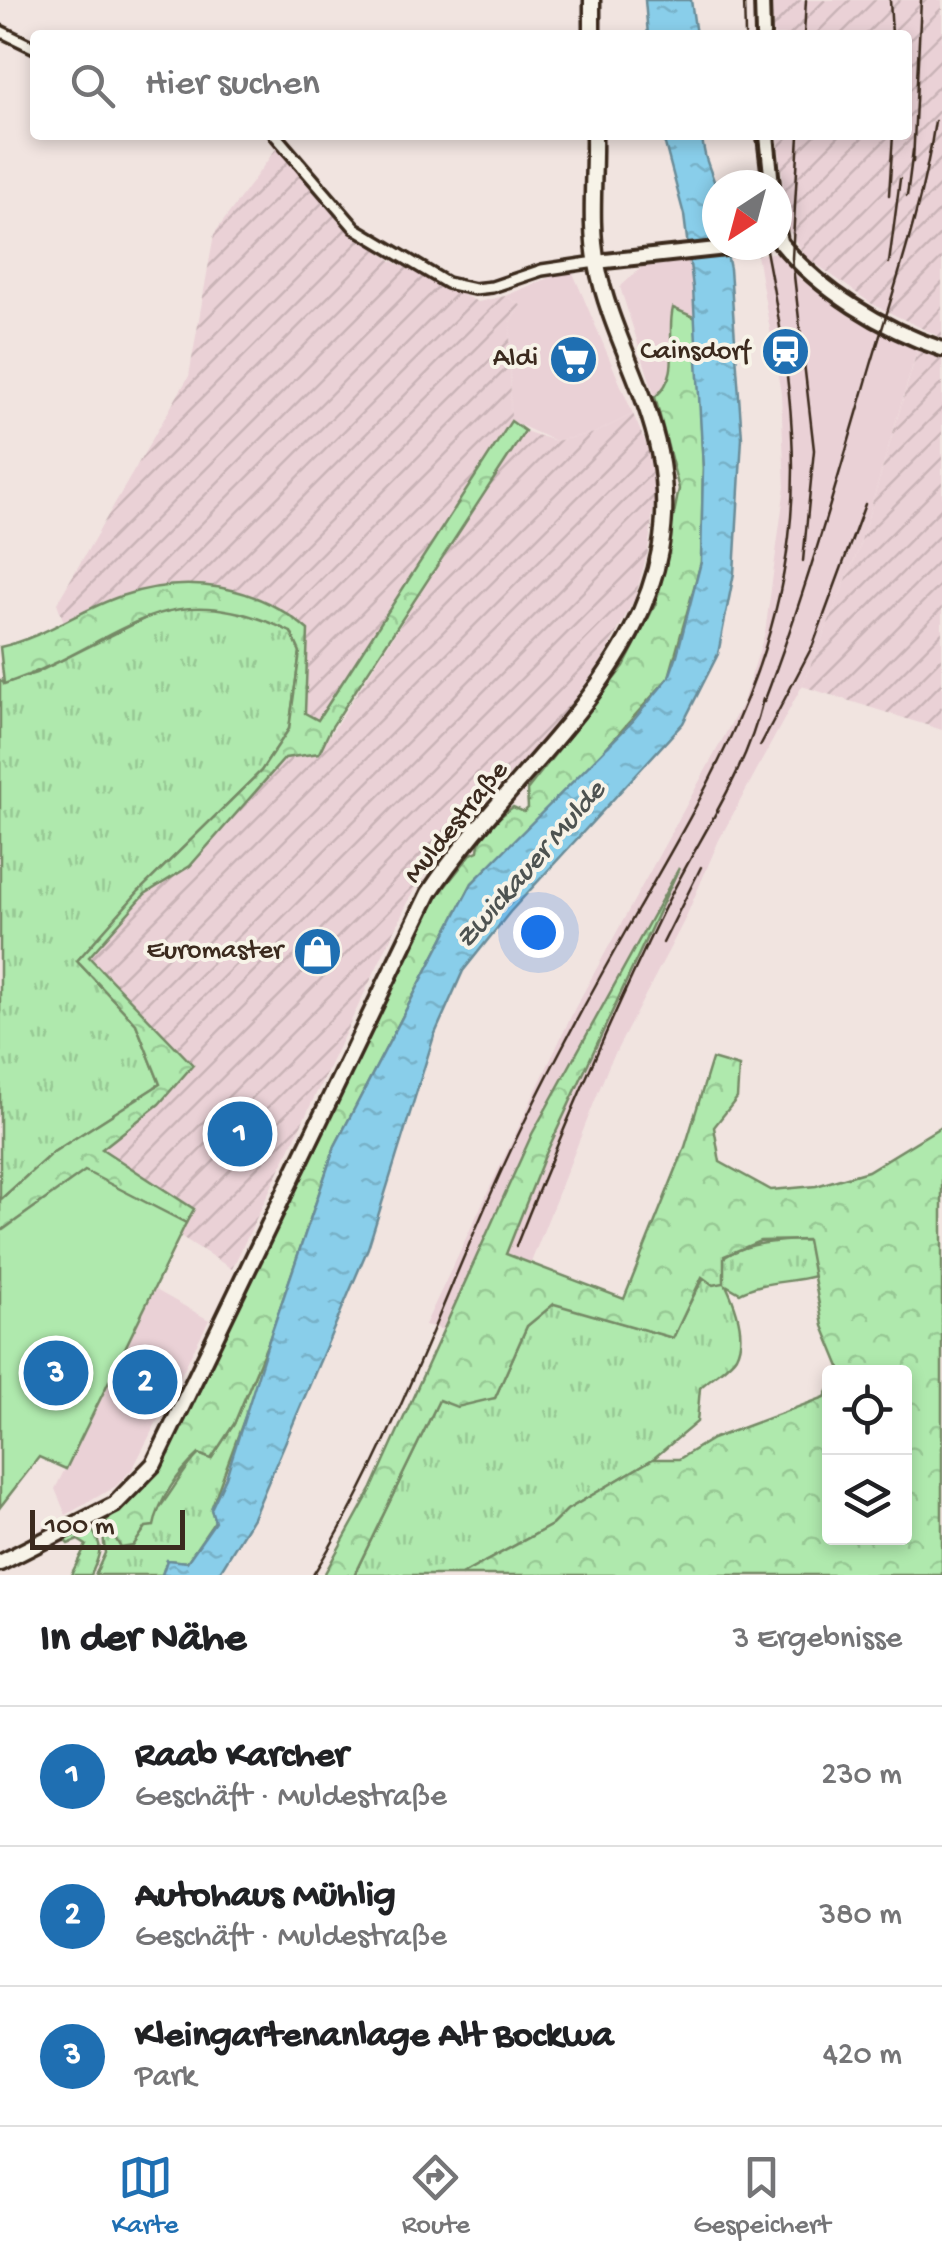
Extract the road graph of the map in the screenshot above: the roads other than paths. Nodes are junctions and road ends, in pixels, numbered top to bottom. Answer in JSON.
{"nodes":[{"id":1,"x":592,"y":0,"type":"edge"},
{"id":2,"x":762,"y":0,"type":"edge"},
{"id":3,"x":592,"y":30,"type":"edge"},
{"id":4,"x":763,"y":30,"type":"edge"},
{"id":5,"x":0,"y":31,"type":"edge"},
{"id":6,"x":30,"y":46,"type":"edge"},
{"id":7,"x":279,"y":140,"type":"edge"},
{"id":8,"x":594,"y":140,"type":"edge"},
{"id":9,"x":767,"y":140,"type":"edge"},
{"id":10,"x":770,"y":170,"type":"edge"},
{"id":11,"x":702,"y":250,"type":"edge"},
{"id":12,"x":792,"y":257,"type":"edge"},
{"id":13,"x":596,"y":262,"type":"junction"},
{"id":14,"x":942,"y":349,"type":"edge"},
{"id":15,"x":0,"y":1563,"type":"edge"}],
"edges":[{"from":1,"to":3,"type":"main road"},
{"from":2,"to":4,"type":"main road"},
{"from":5,"to":6,"type":"street"},
{"from":7,"to":13,"type":"street"},
{"from":8,"to":13,"type":"main road","name":"Muldestraße"},
{"from":9,"to":10,"type":"main road"},
{"from":11,"to":13,"type":"main road"},
{"from":12,"to":14,"type":"main road"},
{"from":13,"to":15,"type":"main road","name":"Muldestraße"}]}
